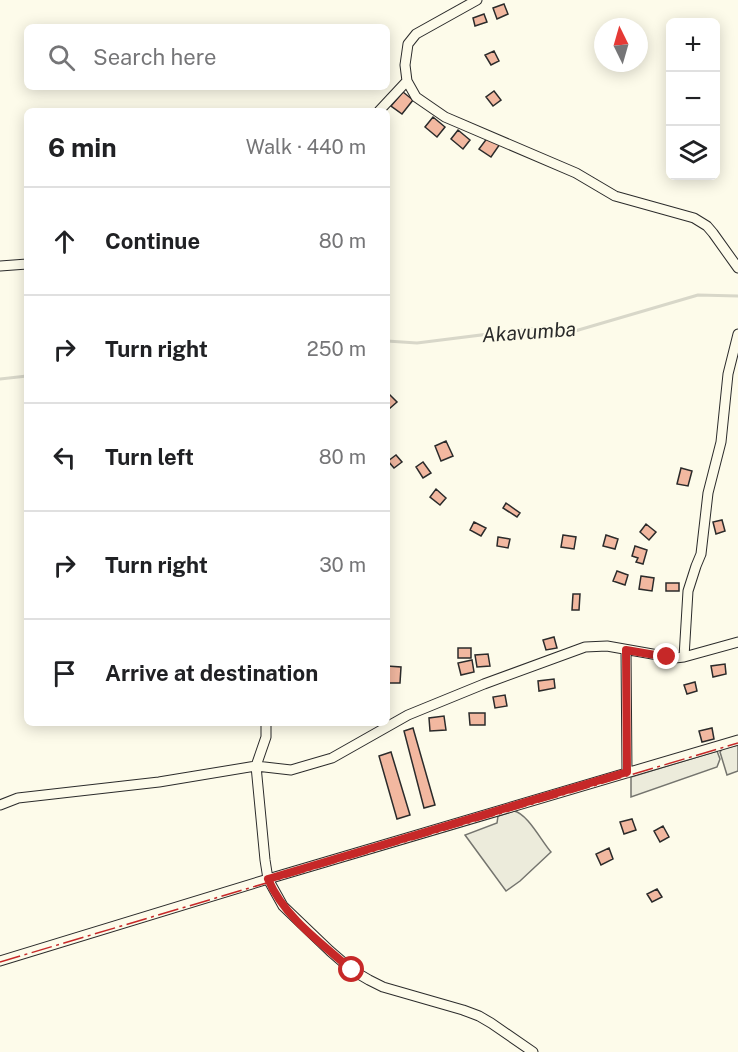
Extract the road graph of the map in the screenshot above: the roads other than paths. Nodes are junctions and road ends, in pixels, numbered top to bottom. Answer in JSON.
{"nodes":[{"id":1,"x":477,"y":0,"type":"edge"},
{"id":2,"x":407,"y":81,"type":"junction"},
{"id":3,"x":383,"y":108,"type":"edge"},
{"id":4,"x":24,"y":264,"type":"edge"},
{"id":5,"x":0,"y":266,"type":"edge"},
{"id":6,"x":738,"y":268,"type":"edge"},
{"id":7,"x":738,"y":334,"type":"edge"},
{"id":8,"x":738,"y":642,"type":"edge"},
{"id":9,"x":626,"y":650,"type":"junction"},
{"id":10,"x":684,"y":657,"type":"junction"},
{"id":11,"x":390,"y":725,"type":"edge"},
{"id":12,"x":266,"y":726,"type":"edge"},
{"id":13,"x":389,"y":726,"type":"edge"},
{"id":14,"x":738,"y":740,"type":"edge"},
{"id":15,"x":256,"y":766,"type":"junction"},
{"id":16,"x":627,"y":772,"type":"junction"},
{"id":17,"x":0,"y":804,"type":"edge"},
{"id":18,"x":268,"y":879,"type":"junction"},
{"id":19,"x":0,"y":961,"type":"edge"},
{"id":20,"x":533,"y":1052,"type":"edge"}],
"edges":[{"from":1,"to":2,"type":"street"},
{"from":2,"to":3,"type":"street"},
{"from":2,"to":6,"type":"street"},
{"from":4,"to":5,"type":"street"},
{"from":7,"to":10,"type":"street"},
{"from":8,"to":10,"type":"street"},
{"from":9,"to":10,"type":"street"},
{"from":9,"to":11,"type":"street"},
{"from":9,"to":16,"type":"street"},
{"from":12,"to":15,"type":"street"},
{"from":13,"to":15,"type":"street"},
{"from":14,"to":16,"type":"street"},
{"from":15,"to":17,"type":"street"},
{"from":15,"to":18,"type":"street"},
{"from":16,"to":18,"type":"street"},
{"from":18,"to":19,"type":"street"},
{"from":18,"to":20,"type":"street"}]}
